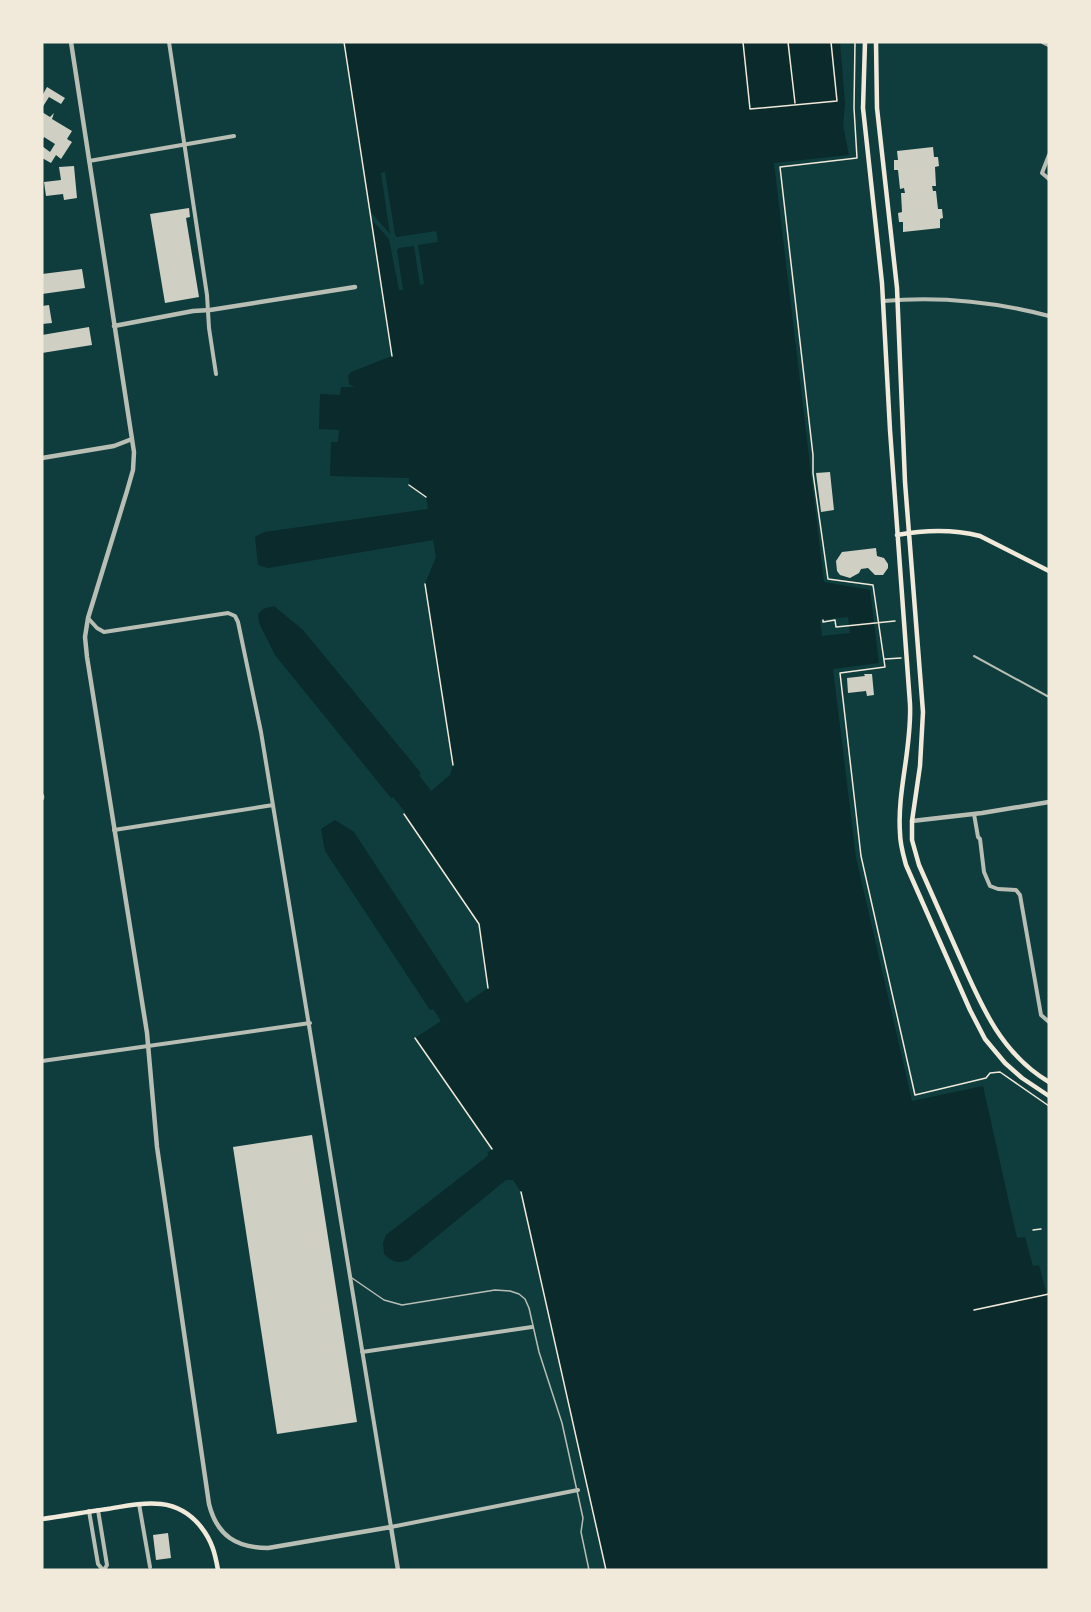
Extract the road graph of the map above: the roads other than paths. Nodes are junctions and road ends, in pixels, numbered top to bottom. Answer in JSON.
{"nodes":[{"id":1,"x":71,"y":42,"type":"edge"},
{"id":2,"x":169,"y":42,"type":"edge"},
{"id":3,"x":864,"y":42,"type":"edge"},
{"id":4,"x":876,"y":42,"type":"edge"},
{"id":5,"x":1043,"y":42,"type":"edge"},
{"id":6,"x":1049,"y":45,"type":"edge"},
{"id":7,"x":234,"y":136,"type":"dead end"},
{"id":8,"x":186,"y":145,"type":"junction"},
{"id":9,"x":1049,"y":155,"type":"edge"},
{"id":10,"x":88,"y":161,"type":"junction"},
{"id":11,"x":1049,"y":179,"type":"edge"},
{"id":12,"x":354,"y":286,"type":"dead end"},
{"id":13,"x":897,"y":300,"type":"junction"},
{"id":14,"x":883,"y":301,"type":"junction"},
{"id":15,"x":210,"y":310,"type":"junction"},
{"id":16,"x":1049,"y":316,"type":"edge"},
{"id":17,"x":114,"y":326,"type":"junction"},
{"id":18,"x":216,"y":374,"type":"dead end"},
{"id":19,"x":132,"y":439,"type":"junction"},
{"id":20,"x":42,"y":458,"type":"edge"},
{"id":21,"x":909,"y":533,"type":"junction"},
{"id":22,"x":897,"y":535,"type":"junction"},
{"id":23,"x":1049,"y":571,"type":"edge"},
{"id":24,"x":88,"y":618,"type":"junction"},
{"id":25,"x":974,"y":656,"type":"dead end"},
{"id":26,"x":1049,"y":697,"type":"edge"},
{"id":27,"x":1049,"y":802,"type":"edge"},
{"id":28,"x":273,"y":805,"type":"junction"},
{"id":29,"x":974,"y":814,"type":"junction"},
{"id":30,"x":912,"y":821,"type":"junction"},
{"id":31,"x":900,"y":822,"type":"junction"},
{"id":32,"x":114,"y":830,"type":"junction"},
{"id":33,"x":1049,"y":1022,"type":"edge"},
{"id":34,"x":310,"y":1023,"type":"junction"},
{"id":35,"x":148,"y":1045,"type":"junction"},
{"id":36,"x":42,"y":1061,"type":"edge"},
{"id":37,"x":1049,"y":1082,"type":"edge"},
{"id":38,"x":1049,"y":1096,"type":"edge"},
{"id":39,"x":350,"y":1277,"type":"junction"},
{"id":40,"x":532,"y":1327,"type":"junction"},
{"id":41,"x":362,"y":1352,"type":"junction"},
{"id":42,"x":578,"y":1490,"type":"junction"},
{"id":43,"x":139,"y":1504,"type":"junction"},
{"id":44,"x":98,"y":1510,"type":"junction"},
{"id":45,"x":89,"y":1511,"type":"junction"},
{"id":46,"x":42,"y":1519,"type":"edge"},
{"id":47,"x":391,"y":1527,"type":"junction"},
{"id":48,"x":150,"y":1567,"type":"dead end"},
{"id":49,"x":103,"y":1570,"type":"edge"},
{"id":50,"x":218,"y":1570,"type":"edge"},
{"id":51,"x":398,"y":1570,"type":"edge"},
{"id":52,"x":589,"y":1570,"type":"edge"}],
"edges":[{"from":1,"to":10,"type":"street"},
{"from":2,"to":8,"type":"street"},
{"from":3,"to":14,"type":"main road"},
{"from":4,"to":13,"type":"main road"},
{"from":5,"to":6,"type":"street"},
{"from":7,"to":8,"type":"street"},
{"from":8,"to":10,"type":"street"},
{"from":8,"to":15,"type":"street"},
{"from":9,"to":11,"type":"street"},
{"from":10,"to":17,"type":"street"},
{"from":12,"to":15,"type":"street"},
{"from":13,"to":14,"type":"street"},
{"from":13,"to":16,"type":"street"},
{"from":13,"to":21,"type":"main road"},
{"from":14,"to":22,"type":"main road"},
{"from":15,"to":17,"type":"street"},
{"from":15,"to":18,"type":"street"},
{"from":17,"to":19,"type":"street"},
{"from":19,"to":20,"type":"street"},
{"from":19,"to":24,"type":"street"},
{"from":21,"to":22,"type":"main road"},
{"from":21,"to":23,"type":"main road"},
{"from":21,"to":30,"type":"main road"},
{"from":22,"to":31,"type":"main road"},
{"from":24,"to":28,"type":"street"},
{"from":24,"to":32,"type":"street"},
{"from":25,"to":26,"type":"street"},
{"from":27,"to":29,"type":"street"},
{"from":28,"to":32,"type":"street"},
{"from":28,"to":34,"type":"street"},
{"from":29,"to":30,"type":"street"},
{"from":29,"to":33,"type":"street"},
{"from":30,"to":31,"type":"main road"},
{"from":30,"to":37,"type":"main road"},
{"from":31,"to":38,"type":"main road"},
{"from":32,"to":35,"type":"street"},
{"from":34,"to":35,"type":"street"},
{"from":34,"to":39,"type":"street"},
{"from":35,"to":36,"type":"street"},
{"from":35,"to":47,"type":"street"},
{"from":39,"to":40,"type":"lane"},
{"from":39,"to":41,"type":"street"},
{"from":40,"to":41,"type":"street"},
{"from":40,"to":42,"type":"lane"},
{"from":41,"to":47,"type":"street"},
{"from":42,"to":47,"type":"street"},
{"from":42,"to":52,"type":"lane"},
{"from":43,"to":44,"type":"main road"},
{"from":43,"to":48,"type":"street"},
{"from":43,"to":50,"type":"main road"},
{"from":44,"to":45,"type":"main road"},
{"from":44,"to":49,"type":"street"},
{"from":45,"to":46,"type":"main road"},
{"from":45,"to":49,"type":"street"},
{"from":47,"to":51,"type":"street"}]}
